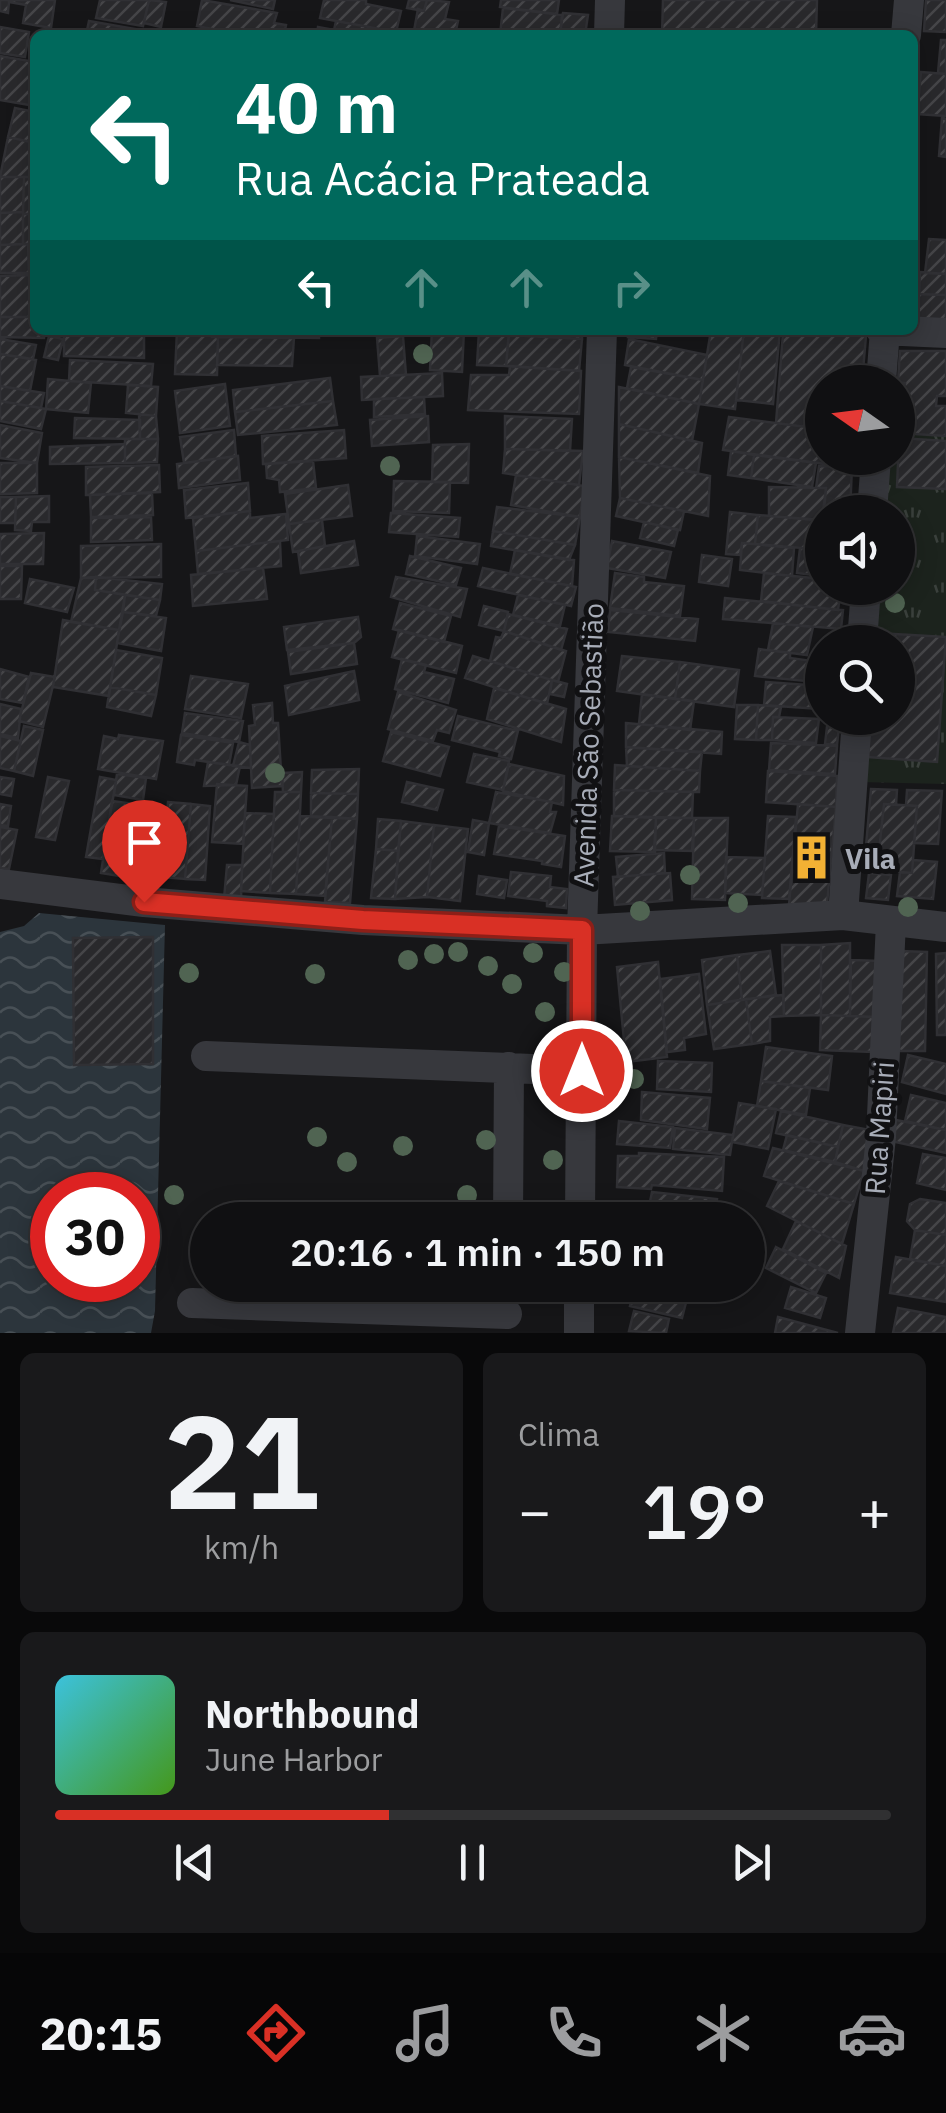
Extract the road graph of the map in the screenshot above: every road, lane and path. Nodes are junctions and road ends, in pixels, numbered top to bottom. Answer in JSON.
{"nodes":[{"id":1,"x":610,"y":0,"type":"edge"},
{"id":2,"x":909,"y":0,"type":"edge"},
{"id":3,"x":609,"y":30,"type":"edge"},
{"id":4,"x":906,"y":30,"type":"edge"},
{"id":5,"x":918,"y":332,"type":"edge"},
{"id":6,"x":946,"y":333,"type":"edge"},
{"id":7,"x":602,"y":335,"type":"edge"},
{"id":8,"x":884,"y":335,"type":"edge"},
{"id":9,"x":882,"y":365,"type":"edge"},
{"id":10,"x":856,"y":735,"type":"edge"},
{"id":11,"x":0,"y":884,"type":"edge"},
{"id":12,"x":843,"y":915,"type":"junction"},
{"id":13,"x":891,"y":922,"type":"junction"},
{"id":14,"x":946,"y":927,"type":"edge"},
{"id":15,"x":582,"y":930,"type":"junction"},
{"id":16,"x":206,"y":1056,"type":"dead end"},
{"id":17,"x":509,"y":1068,"type":"junction"},
{"id":18,"x":582,"y":1071,"type":"junction"},
{"id":19,"x":508,"y":1202,"type":"edge"},
{"id":20,"x":580,"y":1202,"type":"edge"},
{"id":21,"x":579,"y":1302,"type":"edge"},
{"id":22,"x":192,"y":1303,"type":"dead end"},
{"id":23,"x":507,"y":1311,"type":"edge"},
{"id":24,"x":578,"y":1333,"type":"edge"},
{"id":25,"x":860,"y":1333,"type":"edge"}],
"edges":[{"from":1,"to":3,"type":"street"},
{"from":2,"to":4,"type":"street"},
{"from":5,"to":6,"type":"street"},
{"from":7,"to":15,"type":"street","name":"Avenida São Sebastião"},
{"from":8,"to":9,"type":"street"},
{"from":10,"to":12,"type":"street"},
{"from":11,"to":15,"type":"street"},
{"from":12,"to":13,"type":"street"},
{"from":12,"to":15,"type":"street"},
{"from":13,"to":14,"type":"street"},
{"from":13,"to":25,"type":"street","name":"Rua Mapiri"},
{"from":15,"to":18,"type":"street","name":"Avenida São Sebastião"},
{"from":16,"to":17,"type":"street"},
{"from":17,"to":18,"type":"street"},
{"from":17,"to":19,"type":"street"},
{"from":18,"to":20,"type":"street","name":"Avenida São Sebastião"},
{"from":21,"to":24,"type":"street"},
{"from":22,"to":23,"type":"street"}]}
